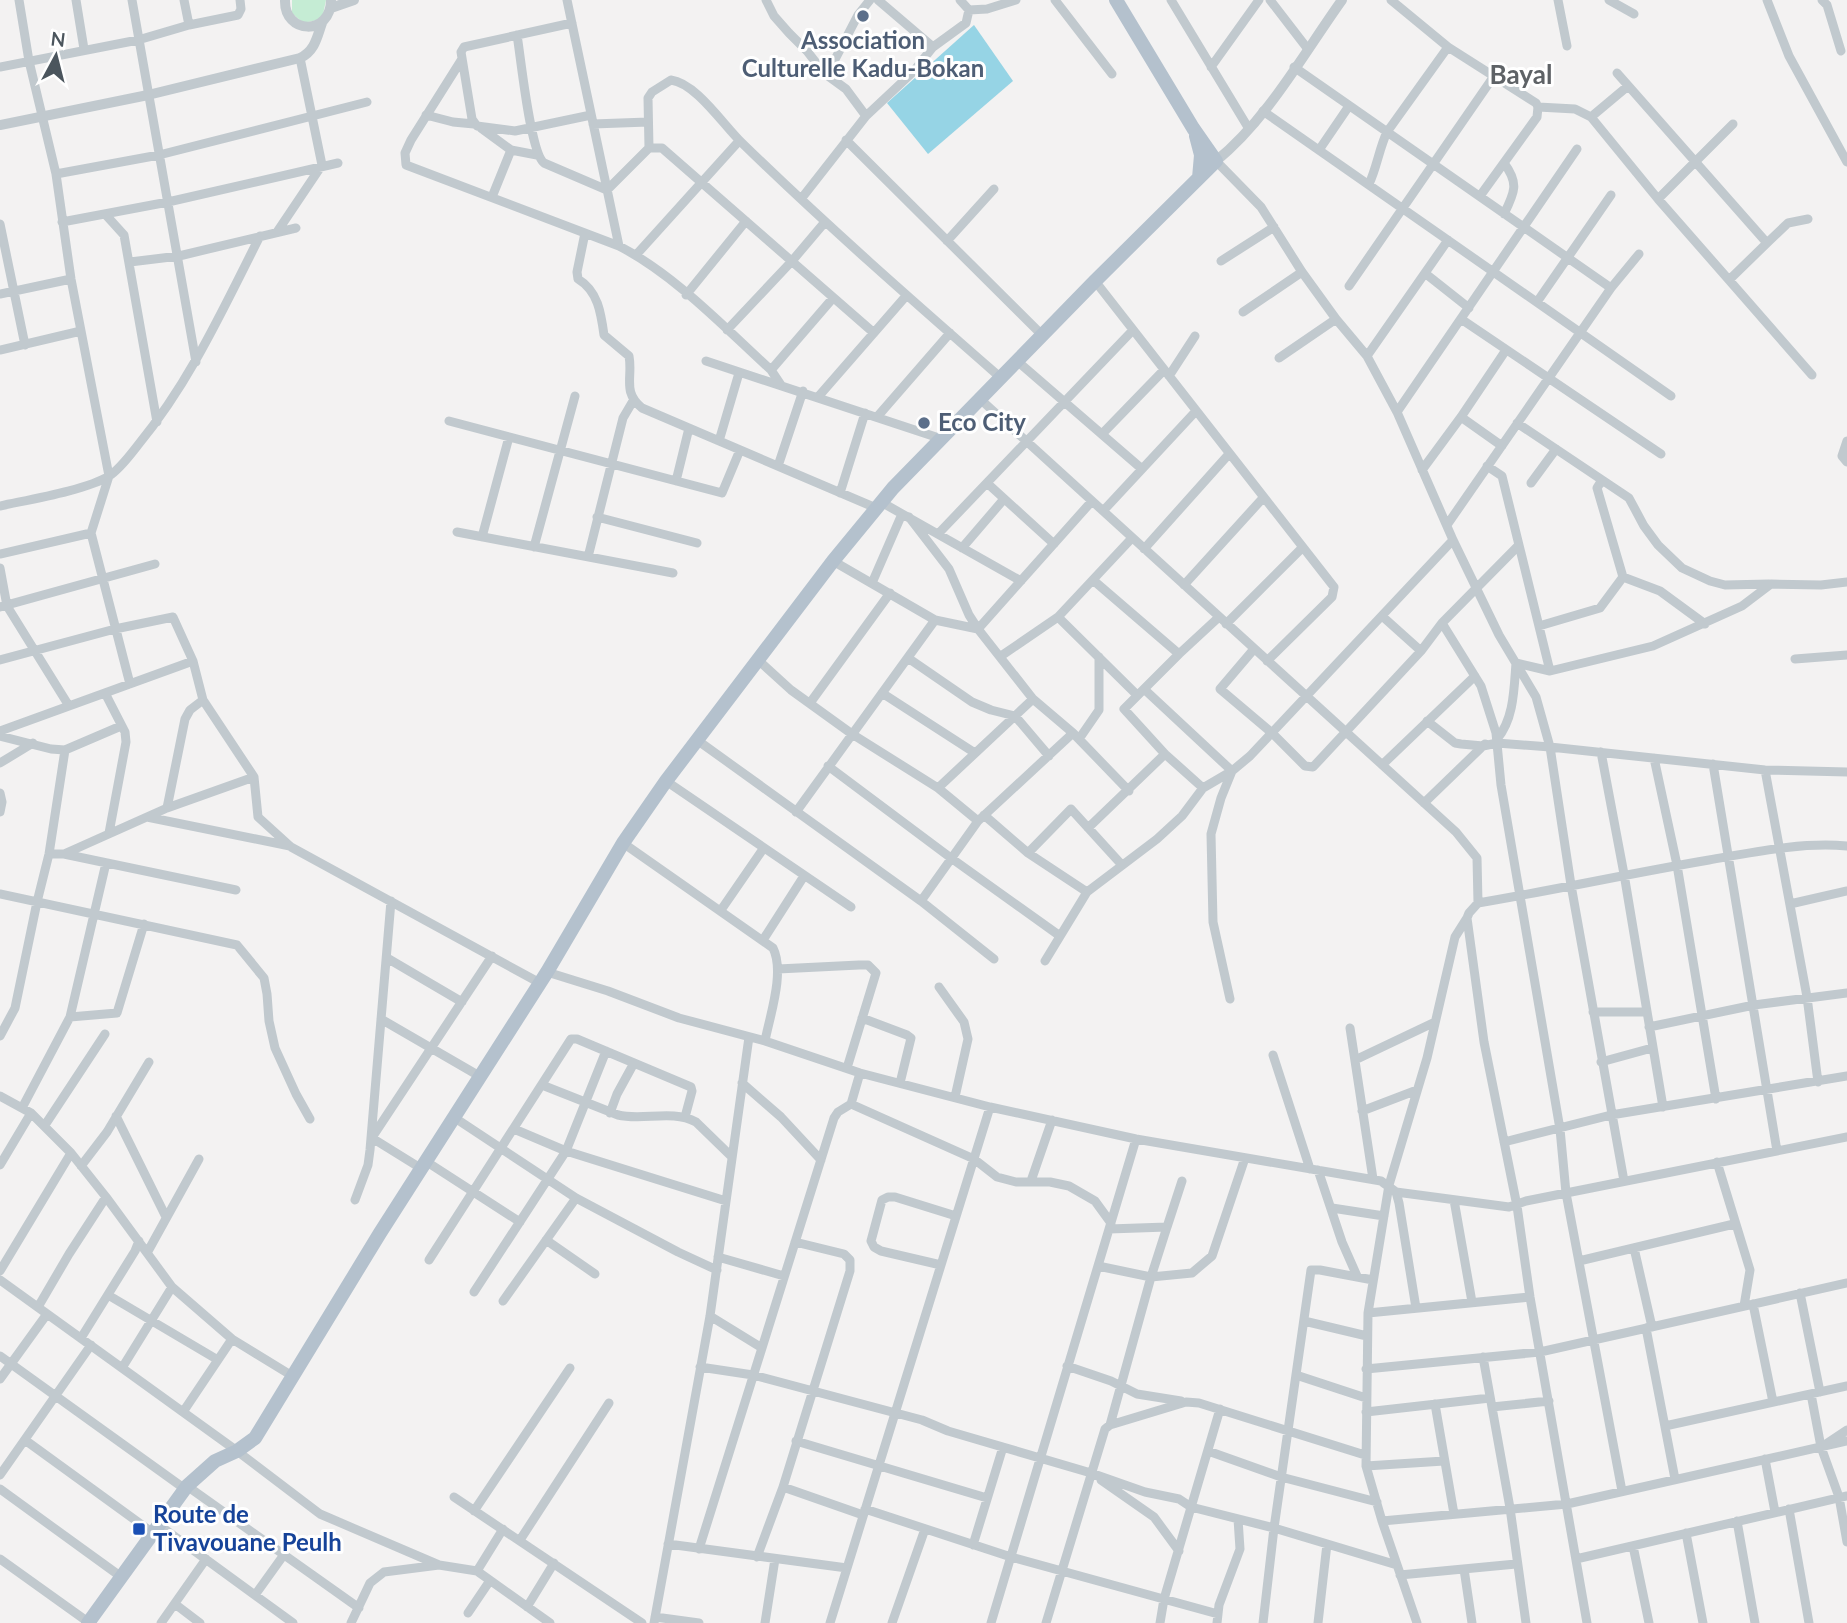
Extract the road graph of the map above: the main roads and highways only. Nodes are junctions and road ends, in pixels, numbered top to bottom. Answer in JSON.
{"nodes":[{"id":1,"x":1116,"y":0,"type":"edge"},
{"id":2,"x":1193,"y":128,"type":"junction"},
{"id":3,"x":1199,"y":178,"type":"junction"},
{"id":4,"x":88,"y":1623,"type":"edge"}],
"edges":[{"from":1,"to":2,"type":"main road"},
{"from":2,"to":3,"type":"main road"},
{"from":2,"to":3,"type":"main road"},
{"from":3,"to":4,"type":"main road"}]}
